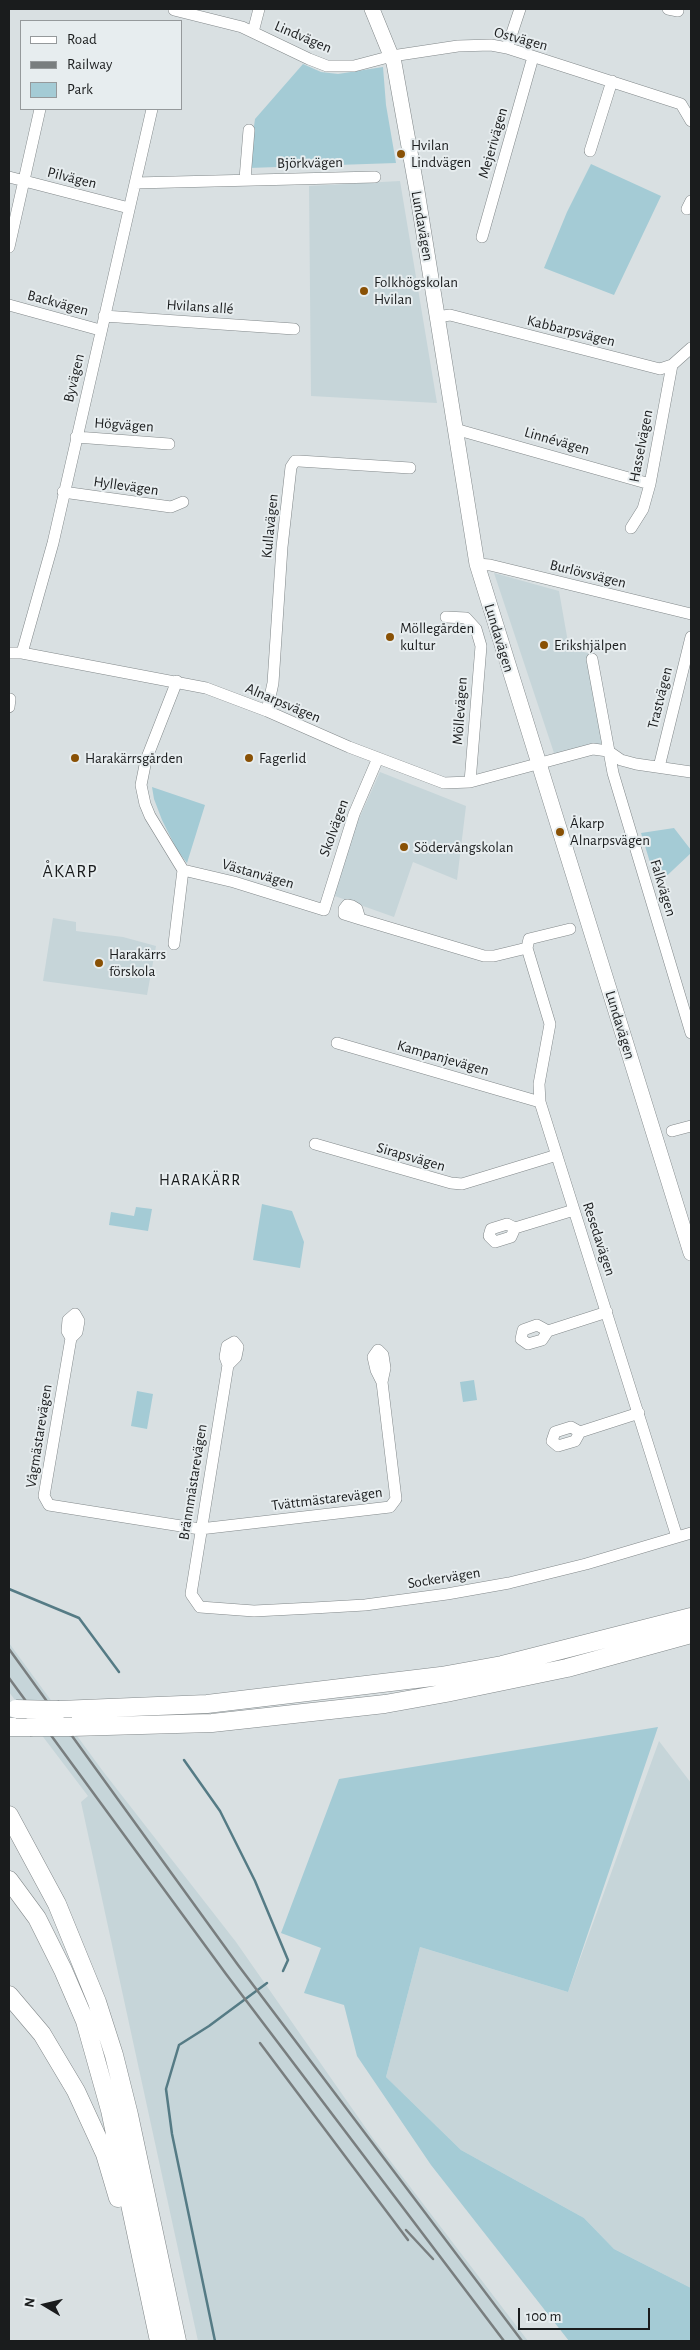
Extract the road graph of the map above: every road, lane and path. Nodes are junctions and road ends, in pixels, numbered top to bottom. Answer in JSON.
{"nodes":[{"id":1,"x":259,"y":9,"type":"edge"},
{"id":2,"x":372,"y":9,"type":"edge"},
{"id":3,"x":520,"y":9,"type":"edge"},
{"id":4,"x":174,"y":13,"type":"edge"},
{"id":5,"x":253,"y":32,"type":"junction"},
{"id":6,"x":507,"y":48,"type":"junction"},
{"id":7,"x":392,"y":56,"type":"junction"},
{"id":8,"x":533,"y":57,"type":"junction"},
{"id":9,"x":612,"y":81,"type":"junction"},
{"id":10,"x":40,"y":110,"type":"edge"},
{"id":11,"x":152,"y":110,"type":"edge"},
{"id":12,"x":691,"y":121,"type":"edge"},
{"id":13,"x":249,"y":130,"type":"dead end"},
{"id":14,"x":590,"y":151,"type":"dead end"},
{"id":15,"x":9,"y":177,"type":"edge"},
{"id":16,"x":375,"y":177,"type":"dead end"},
{"id":17,"x":245,"y":179,"type":"junction"},
{"id":18,"x":24,"y":181,"type":"junction"},
{"id":19,"x":135,"y":183,"type":"junction"},
{"id":20,"x":129,"y":208,"type":"junction"},
{"id":21,"x":482,"y":236,"type":"dead end"},
{"id":22,"x":9,"y":247,"type":"edge"},
{"id":23,"x":9,"y":305,"type":"edge"},
{"id":24,"x":104,"y":316,"type":"junction"},
{"id":25,"x":438,"y":317,"type":"junction"},
{"id":26,"x":294,"y":329,"type":"dead end"},
{"id":27,"x":100,"y":330,"type":"junction"},
{"id":28,"x":691,"y":348,"type":"edge"},
{"id":29,"x":672,"y":365,"type":"junction"},
{"id":30,"x":455,"y":429,"type":"junction"},
{"id":31,"x":76,"y":437,"type":"junction"},
{"id":32,"x":169,"y":444,"type":"dead end"},
{"id":33,"x":410,"y":468,"type":"dead end"},
{"id":34,"x":650,"y":484,"type":"junction"},
{"id":35,"x":63,"y":492,"type":"junction"},
{"id":36,"x":183,"y":502,"type":"dead end"},
{"id":37,"x":631,"y":528,"type":"dead end"},
{"id":38,"x":477,"y":564,"type":"junction"},
{"id":39,"x":691,"y":614,"type":"edge"},
{"id":40,"x":446,"y":617,"type":"dead end"},
{"id":41,"x":691,"y":637,"type":"edge"},
{"id":42,"x":9,"y":653,"type":"edge"},
{"id":43,"x":22,"y":653,"type":"junction"},
{"id":44,"x":592,"y":659,"type":"dead end"},
{"id":45,"x":178,"y":681,"type":"junction"},
{"id":46,"x":268,"y":711,"type":"junction"},
{"id":47,"x":608,"y":751,"type":"junction"},
{"id":48,"x":378,"y":758,"type":"junction"},
{"id":49,"x":539,"y":764,"type":"junction"},
{"id":50,"x":658,"y":767,"type":"junction"},
{"id":51,"x":691,"y":772,"type":"edge"},
{"id":52,"x":470,"y":782,"type":"junction"},
{"id":53,"x":183,"y":870,"type":"junction"},
{"id":54,"x":324,"y":910,"type":"joint"},
{"id":55,"x":360,"y":919,"type":"dead end"},
{"id":56,"x":570,"y":929,"type":"dead end"},
{"id":57,"x":174,"y":944,"type":"dead end"},
{"id":58,"x":528,"y":948,"type":"junction"},
{"id":59,"x":688,"y":1009,"type":"edge"},
{"id":60,"x":691,"y":1033,"type":"edge"},
{"id":61,"x":337,"y":1043,"type":"dead end"},
{"id":62,"x":540,"y":1102,"type":"junction"},
{"id":63,"x":691,"y":1126,"type":"edge"},
{"id":64,"x":672,"y":1131,"type":"dead end"},
{"id":65,"x":315,"y":1144,"type":"dead end"},
{"id":66,"x":558,"y":1155,"type":"junction"},
{"id":67,"x":574,"y":1210,"type":"junction"},
{"id":68,"x":515,"y":1228,"type":"dead end"},
{"id":69,"x":691,"y":1253,"type":"edge"},
{"id":70,"x":607,"y":1312,"type":"junction"},
{"id":71,"x":548,"y":1331,"type":"dead end"},
{"id":72,"x":71,"y":1338,"type":"dead end"},
{"id":73,"x":228,"y":1365,"type":"dead end"},
{"id":74,"x":382,"y":1382,"type":"dead end"},
{"id":75,"x":639,"y":1412,"type":"junction"},
{"id":76,"x":580,"y":1432,"type":"dead end"},
{"id":77,"x":200,"y":1529,"type":"junction"},
{"id":78,"x":691,"y":1533,"type":"edge"},
{"id":79,"x":677,"y":1537,"type":"junction"},
{"id":80,"x":196,"y":1604,"type":"joint"},
{"id":81,"x":690,"y":1621,"type":"edge"},
{"id":82,"x":691,"y":1644,"type":"edge"},
{"id":83,"x":604,"y":1658,"type":"junction"},
{"id":84,"x":13,"y":1709,"type":"edge"},
{"id":85,"x":9,"y":1727,"type":"edge"},
{"id":86,"x":9,"y":1815,"type":"edge"},
{"id":87,"x":9,"y":1880,"type":"edge"},
{"id":88,"x":9,"y":1995,"type":"edge"},
{"id":89,"x":152,"y":2309,"type":"junction"},
{"id":90,"x":159,"y":2341,"type":"edge"},
{"id":91,"x":177,"y":2341,"type":"edge"}],
"edges":[{"from":1,"to":5,"type":"street"},
{"from":2,"to":7,"type":"main road","name":"Lundavägen"},
{"from":3,"to":6,"type":"street"},
{"from":4,"to":5,"type":"street","name":"Lindvägen"},
{"from":5,"to":7,"type":"street","name":"Lindvägen"},
{"from":6,"to":7,"type":"street","name":"Ostvägen"},
{"from":6,"to":8,"type":"street","name":"Ostvägen"},
{"from":7,"to":25,"type":"main road","name":"Lundavägen"},
{"from":8,"to":9,"type":"street","name":"Ostvägen"},
{"from":8,"to":21,"type":"street","name":"Mejerivägen"},
{"from":9,"to":12,"type":"street","name":"Ostvägen"},
{"from":9,"to":14,"type":"street"},
{"from":10,"to":18,"type":"street"},
{"from":11,"to":19,"type":"street","name":"Byvägen"},
{"from":13,"to":17,"type":"street"},
{"from":15,"to":18,"type":"street","name":"Pilvägen"},
{"from":16,"to":17,"type":"street","name":"Björkvägen"},
{"from":17,"to":19,"type":"street","name":"Björkvägen"},
{"from":18,"to":20,"type":"street","name":"Pilvägen"},
{"from":18,"to":22,"type":"street"},
{"from":19,"to":20,"type":"street","name":"Byvägen"},
{"from":20,"to":24,"type":"street","name":"Byvägen"},
{"from":23,"to":27,"type":"street","name":"Backvägen"},
{"from":24,"to":26,"type":"street","name":"Hvilans allé"},
{"from":24,"to":27,"type":"street","name":"Byvägen"},
{"from":25,"to":29,"type":"street","name":"Kabbarpsvägen"},
{"from":25,"to":30,"type":"main road","name":"Lundavägen"},
{"from":27,"to":31,"type":"street","name":"Byvägen"},
{"from":28,"to":29,"type":"street"},
{"from":29,"to":34,"type":"street","name":"Hasselvägen"},
{"from":30,"to":34,"type":"street","name":"Linnévägen"},
{"from":30,"to":38,"type":"main road","name":"Lundavägen"},
{"from":31,"to":32,"type":"street","name":"Högvägen"},
{"from":31,"to":35,"type":"street","name":"Byvägen"},
{"from":33,"to":46,"type":"street","name":"Kullavägen"},
{"from":34,"to":37,"type":"street","name":"Hasselvägen"},
{"from":35,"to":36,"type":"street","name":"Hyllevägen"},
{"from":35,"to":43,"type":"street","name":"Byvägen"},
{"from":38,"to":39,"type":"street","name":"Burlövsvägen"},
{"from":38,"to":49,"type":"main road","name":"Lundavägen"},
{"from":40,"to":52,"type":"street","name":"Möllevägen"},
{"from":41,"to":50,"type":"street","name":"Trastvägen"},
{"from":42,"to":43,"type":"street","name":"Alnarpsvägen"},
{"from":43,"to":45,"type":"street","name":"Alnarpsvägen"},
{"from":44,"to":47,"type":"street","name":"Falkvägen"},
{"from":45,"to":46,"type":"street","name":"Alnarpsvägen"},
{"from":45,"to":53,"type":"street"},
{"from":46,"to":48,"type":"street","name":"Alnarpsvägen"},
{"from":47,"to":49,"type":"street","name":"Alnarpsvägen"},
{"from":47,"to":50,"type":"street"},
{"from":47,"to":59,"type":"street","name":"Falkvägen"},
{"from":48,"to":52,"type":"street","name":"Alnarpsvägen"},
{"from":48,"to":54,"type":"street","name":"Skolvägen"},
{"from":49,"to":52,"type":"street","name":"Alnarpsvägen"},
{"from":49,"to":69,"type":"main road","name":"Lundavägen"},
{"from":50,"to":51,"type":"street"},
{"from":53,"to":54,"type":"street","name":"Västanvägen"},
{"from":53,"to":57,"type":"street"},
{"from":55,"to":58,"type":"street"},
{"from":56,"to":58,"type":"street"},
{"from":58,"to":62,"type":"street","name":"Resedavägen"},
{"from":59,"to":60,"type":"street","name":"Falkvägen"},
{"from":61,"to":62,"type":"street","name":"Kampanjevägen"},
{"from":62,"to":66,"type":"street","name":"Resedavägen"},
{"from":63,"to":64,"type":"street"},
{"from":65,"to":66,"type":"street","name":"Sirapsvägen"},
{"from":66,"to":67,"type":"street","name":"Resedavägen"},
{"from":67,"to":68,"type":"street"},
{"from":67,"to":70,"type":"street","name":"Resedavägen"},
{"from":70,"to":71,"type":"street"},
{"from":70,"to":75,"type":"street","name":"Resedavägen"},
{"from":72,"to":77,"type":"street","name":"Vågmästarevägen"},
{"from":73,"to":77,"type":"street","name":"Brännmästarevägen"},
{"from":74,"to":77,"type":"street","name":"Tvättmästarevägen"},
{"from":75,"to":76,"type":"street"},
{"from":75,"to":79,"type":"street","name":"Resedavägen"},
{"from":77,"to":80,"type":"street","name":"Brännmästarevägen"},
{"from":78,"to":79,"type":"street","name":"Sockervägen"},
{"from":79,"to":80,"type":"street","name":"Sockervägen"},
{"from":81,"to":83,"type":"highway"},
{"from":81,"to":84,"type":"highway","bridge":true},
{"from":82,"to":83,"type":"highway"},
{"from":83,"to":85,"type":"highway","bridge":true},
{"from":86,"to":91,"type":"highway"},
{"from":87,"to":89,"type":"highway"},
{"from":88,"to":89,"type":"highway"},
{"from":89,"to":90,"type":"highway"}]}
